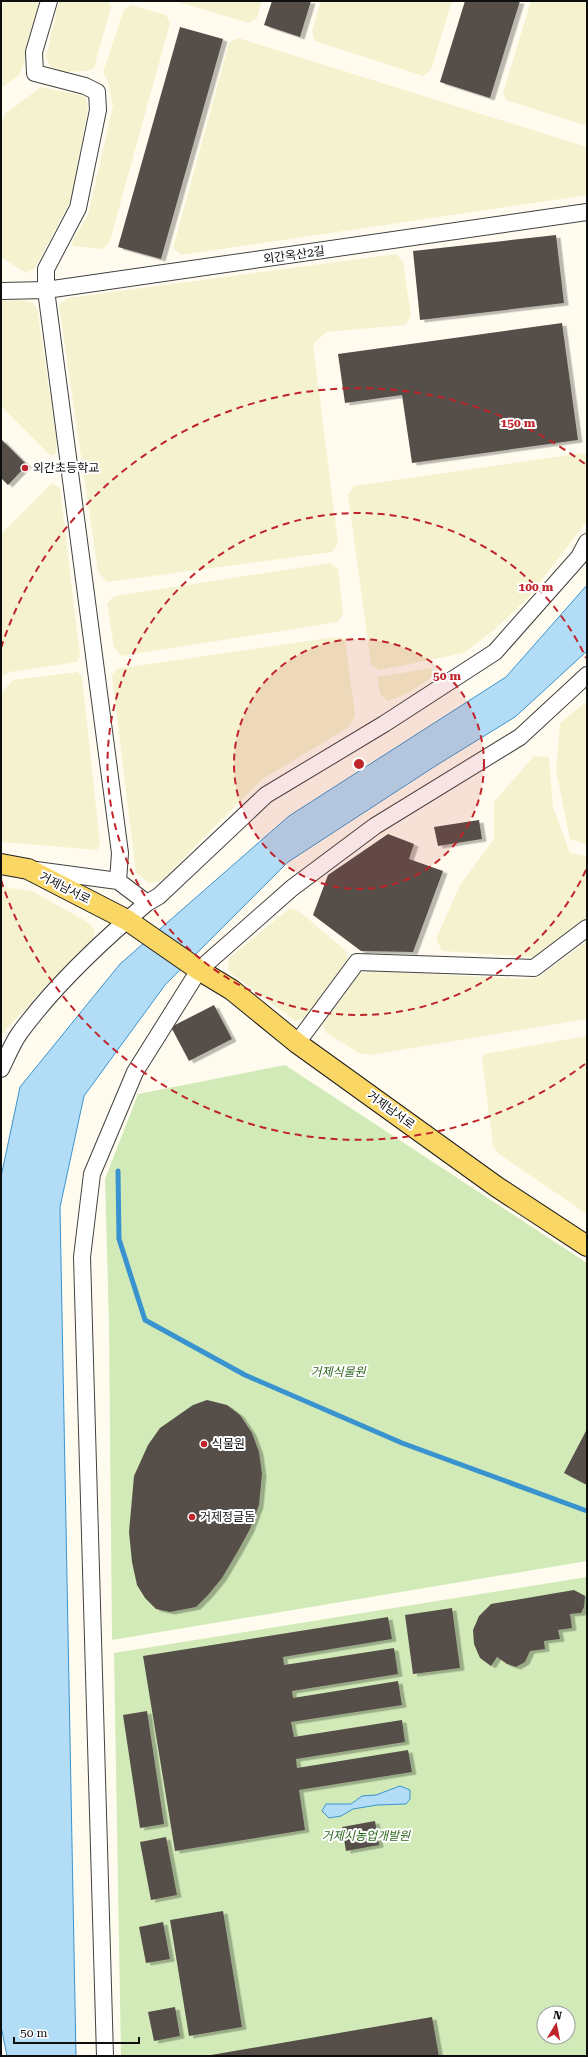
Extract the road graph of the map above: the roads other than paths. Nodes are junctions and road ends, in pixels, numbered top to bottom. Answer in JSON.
{"nodes":[{"id":1,"x":49,"y":1,"type":"edge"},
{"id":2,"x":587,"y":212,"type":"edge"},
{"id":3,"x":46,"y":290,"type":"junction"},
{"id":4,"x":1,"y":291,"type":"edge"},
{"id":5,"x":587,"y":542,"type":"edge"},
{"id":6,"x":587,"y":675,"type":"edge"},
{"id":7,"x":1,"y":864,"type":"edge"},
{"id":8,"x":28,"y":869,"type":"junction"},
{"id":9,"x":118,"y":881,"type":"junction"},
{"id":10,"x":147,"y":903,"type":"junction"},
{"id":11,"x":127,"y":920,"type":"junction"},
{"id":12,"x":587,"y":928,"type":"edge"},
{"id":13,"x":199,"y":970,"type":"junction"},
{"id":14,"x":297,"y":1043,"type":"junction"},
{"id":15,"x":1,"y":1069,"type":"edge"},
{"id":16,"x":587,"y":1246,"type":"edge"},
{"id":17,"x":105,"y":2056,"type":"edge"}],
"edges":[{"from":1,"to":3,"type":"street"},
{"from":2,"to":3,"type":"street","name":"외간옥산2길"},
{"from":3,"to":4,"type":"street","name":"외간옥산2길"},
{"from":3,"to":9,"type":"street"},
{"from":5,"to":10,"type":"street"},
{"from":6,"to":13,"type":"street"},
{"from":7,"to":8,"type":"main road","name":"거제남서로"},
{"from":8,"to":9,"type":"street"},
{"from":8,"to":11,"type":"main road","name":"거제남서로"},
{"from":9,"to":10,"type":"street"},
{"from":10,"to":11,"type":"street"},
{"from":11,"to":13,"type":"main road","name":"거제남서로"},
{"from":11,"to":15,"type":"street"},
{"from":12,"to":14,"type":"street"},
{"from":13,"to":14,"type":"main road","name":"거제남서로"},
{"from":13,"to":17,"type":"street"},
{"from":14,"to":16,"type":"main road","name":"거제남서로"}]}
